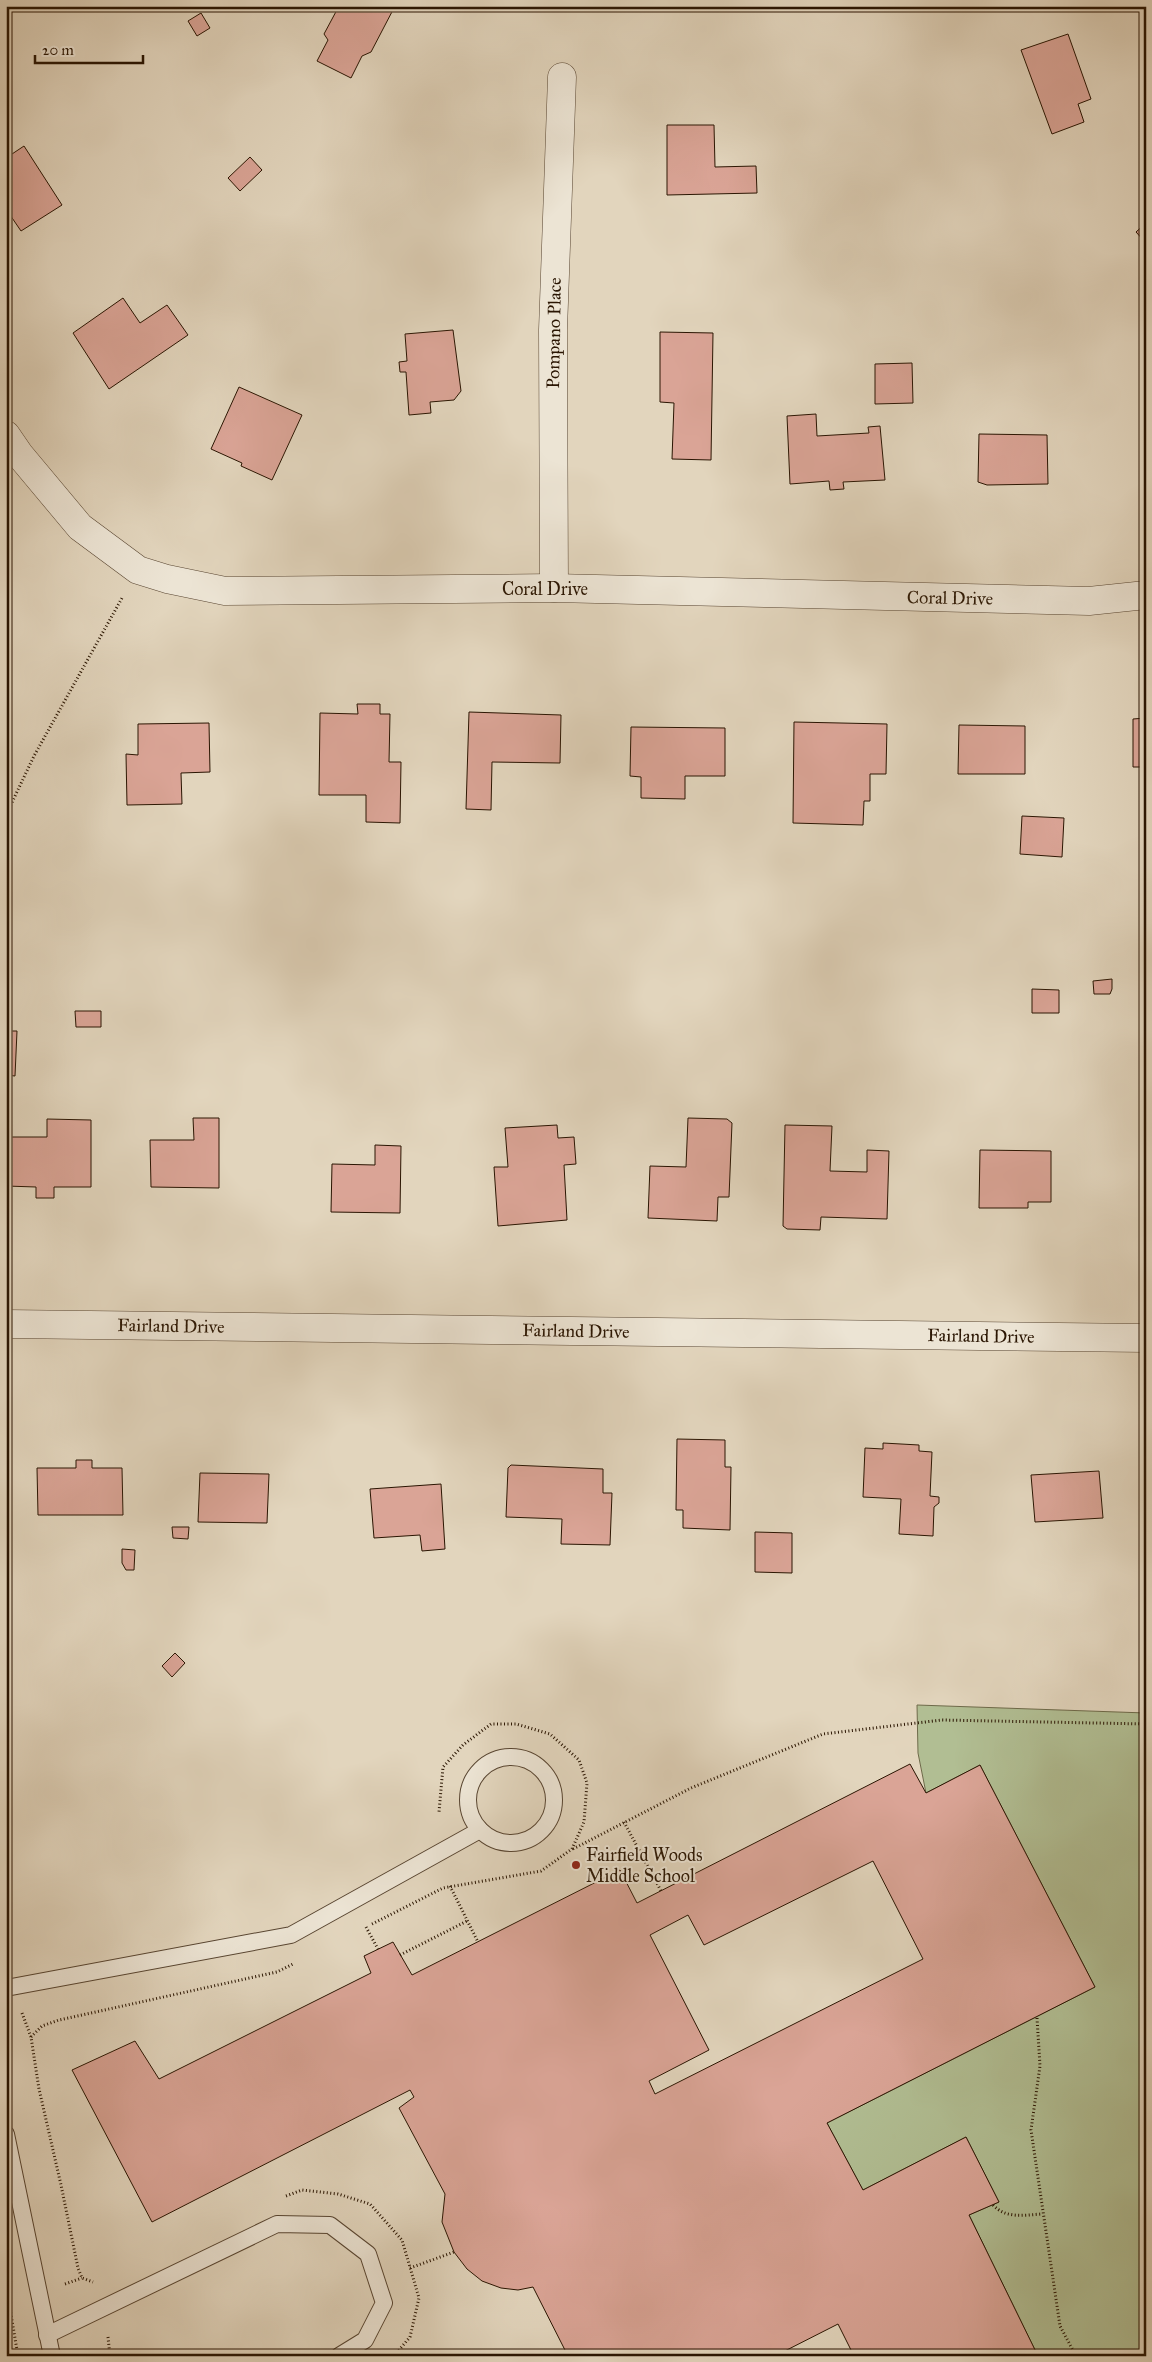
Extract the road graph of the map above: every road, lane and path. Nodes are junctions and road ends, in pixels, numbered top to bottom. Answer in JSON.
{"nodes":[{"id":1,"x":562,"y":78,"type":"dead end"},
{"id":2,"x":6,"y":435,"type":"edge"},
{"id":3,"x":138,"y":570,"type":"junction"},
{"id":4,"x":554,"y":588,"type":"junction"},
{"id":5,"x":1146,"y":595,"type":"edge"},
{"id":6,"x":6,"y":815,"type":"edge"},
{"id":7,"x":6,"y":1324,"type":"edge"},
{"id":8,"x":1146,"y":1338,"type":"edge"},
{"id":9,"x":1146,"y":1724,"type":"edge"},
{"id":10,"x":624,"y":1822,"type":"junction"},
{"id":11,"x":480,"y":1830,"type":"junction"},
{"id":12,"x":572,"y":1849,"type":"dead end"},
{"id":13,"x":450,"y":1886,"type":"dead end"},
{"id":14,"x":661,"y":1891,"type":"dead end"},
{"id":15,"x":467,"y":1920,"type":"junction"},
{"id":16,"x":366,"y":1927,"type":"dead end"},
{"id":17,"x":478,"y":1942,"type":"dead end"},
{"id":18,"x":378,"y":1949,"type":"dead end"},
{"id":19,"x":400,"y":1955,"type":"dead end"},
{"id":20,"x":9,"y":1988,"type":"edge"},
{"id":21,"x":1037,"y":2018,"type":"dead end"},
{"id":22,"x":6,"y":2134,"type":"edge"},
{"id":23,"x":10,"y":2172,"type":"edge"},
{"id":24,"x":993,"y":2205,"type":"dead end"},
{"id":25,"x":1042,"y":2214,"type":"junction"},
{"id":26,"x":454,"y":2252,"type":"dead end"},
{"id":27,"x":410,"y":2268,"type":"dead end"},
{"id":28,"x":6,"y":2285,"type":"edge"},
{"id":29,"x":104,"y":2308,"type":"junction"},
{"id":30,"x":47,"y":2336,"type":"junction"},
{"id":31,"x":18,"y":2356,"type":"edge"},
{"id":32,"x":52,"y":2356,"type":"edge"},
{"id":33,"x":110,"y":2356,"type":"edge"},
{"id":34,"x":339,"y":2356,"type":"edge"},
{"id":35,"x":1076,"y":2356,"type":"edge"}],
"edges":[{"from":1,"to":4,"type":"street","name":"Pompano Place"},
{"from":2,"to":3,"type":"street","name":"Coral Drive"},
{"from":3,"to":4,"type":"street","name":"Coral Drive"},
{"from":3,"to":6,"type":"path"},
{"from":4,"to":5,"type":"street","name":"Coral Drive"},
{"from":7,"to":8,"type":"street","name":"Fairland Drive"},
{"from":9,"to":10,"type":"path"},
{"from":10,"to":12,"type":"path"},
{"from":10,"to":14,"type":"path"},
{"from":11,"to":11,"type":"lane"},
{"from":11,"to":20,"type":"lane"},
{"from":13,"to":15,"type":"path"},
{"from":15,"to":17,"type":"path"},
{"from":15,"to":19,"type":"path"},
{"from":16,"to":18,"type":"path"},
{"from":20,"to":29,"type":"path"},
{"from":21,"to":25,"type":"path"},
{"from":22,"to":23,"type":"lane"},
{"from":23,"to":30,"type":"lane"},
{"from":24,"to":25,"type":"path"},
{"from":25,"to":35,"type":"path"},
{"from":26,"to":27,"type":"path"},
{"from":28,"to":31,"type":"path"},
{"from":29,"to":30,"type":"lane"},
{"from":29,"to":33,"type":"path"},
{"from":29,"to":34,"type":"lane"},
{"from":30,"to":32,"type":"lane"}]}
